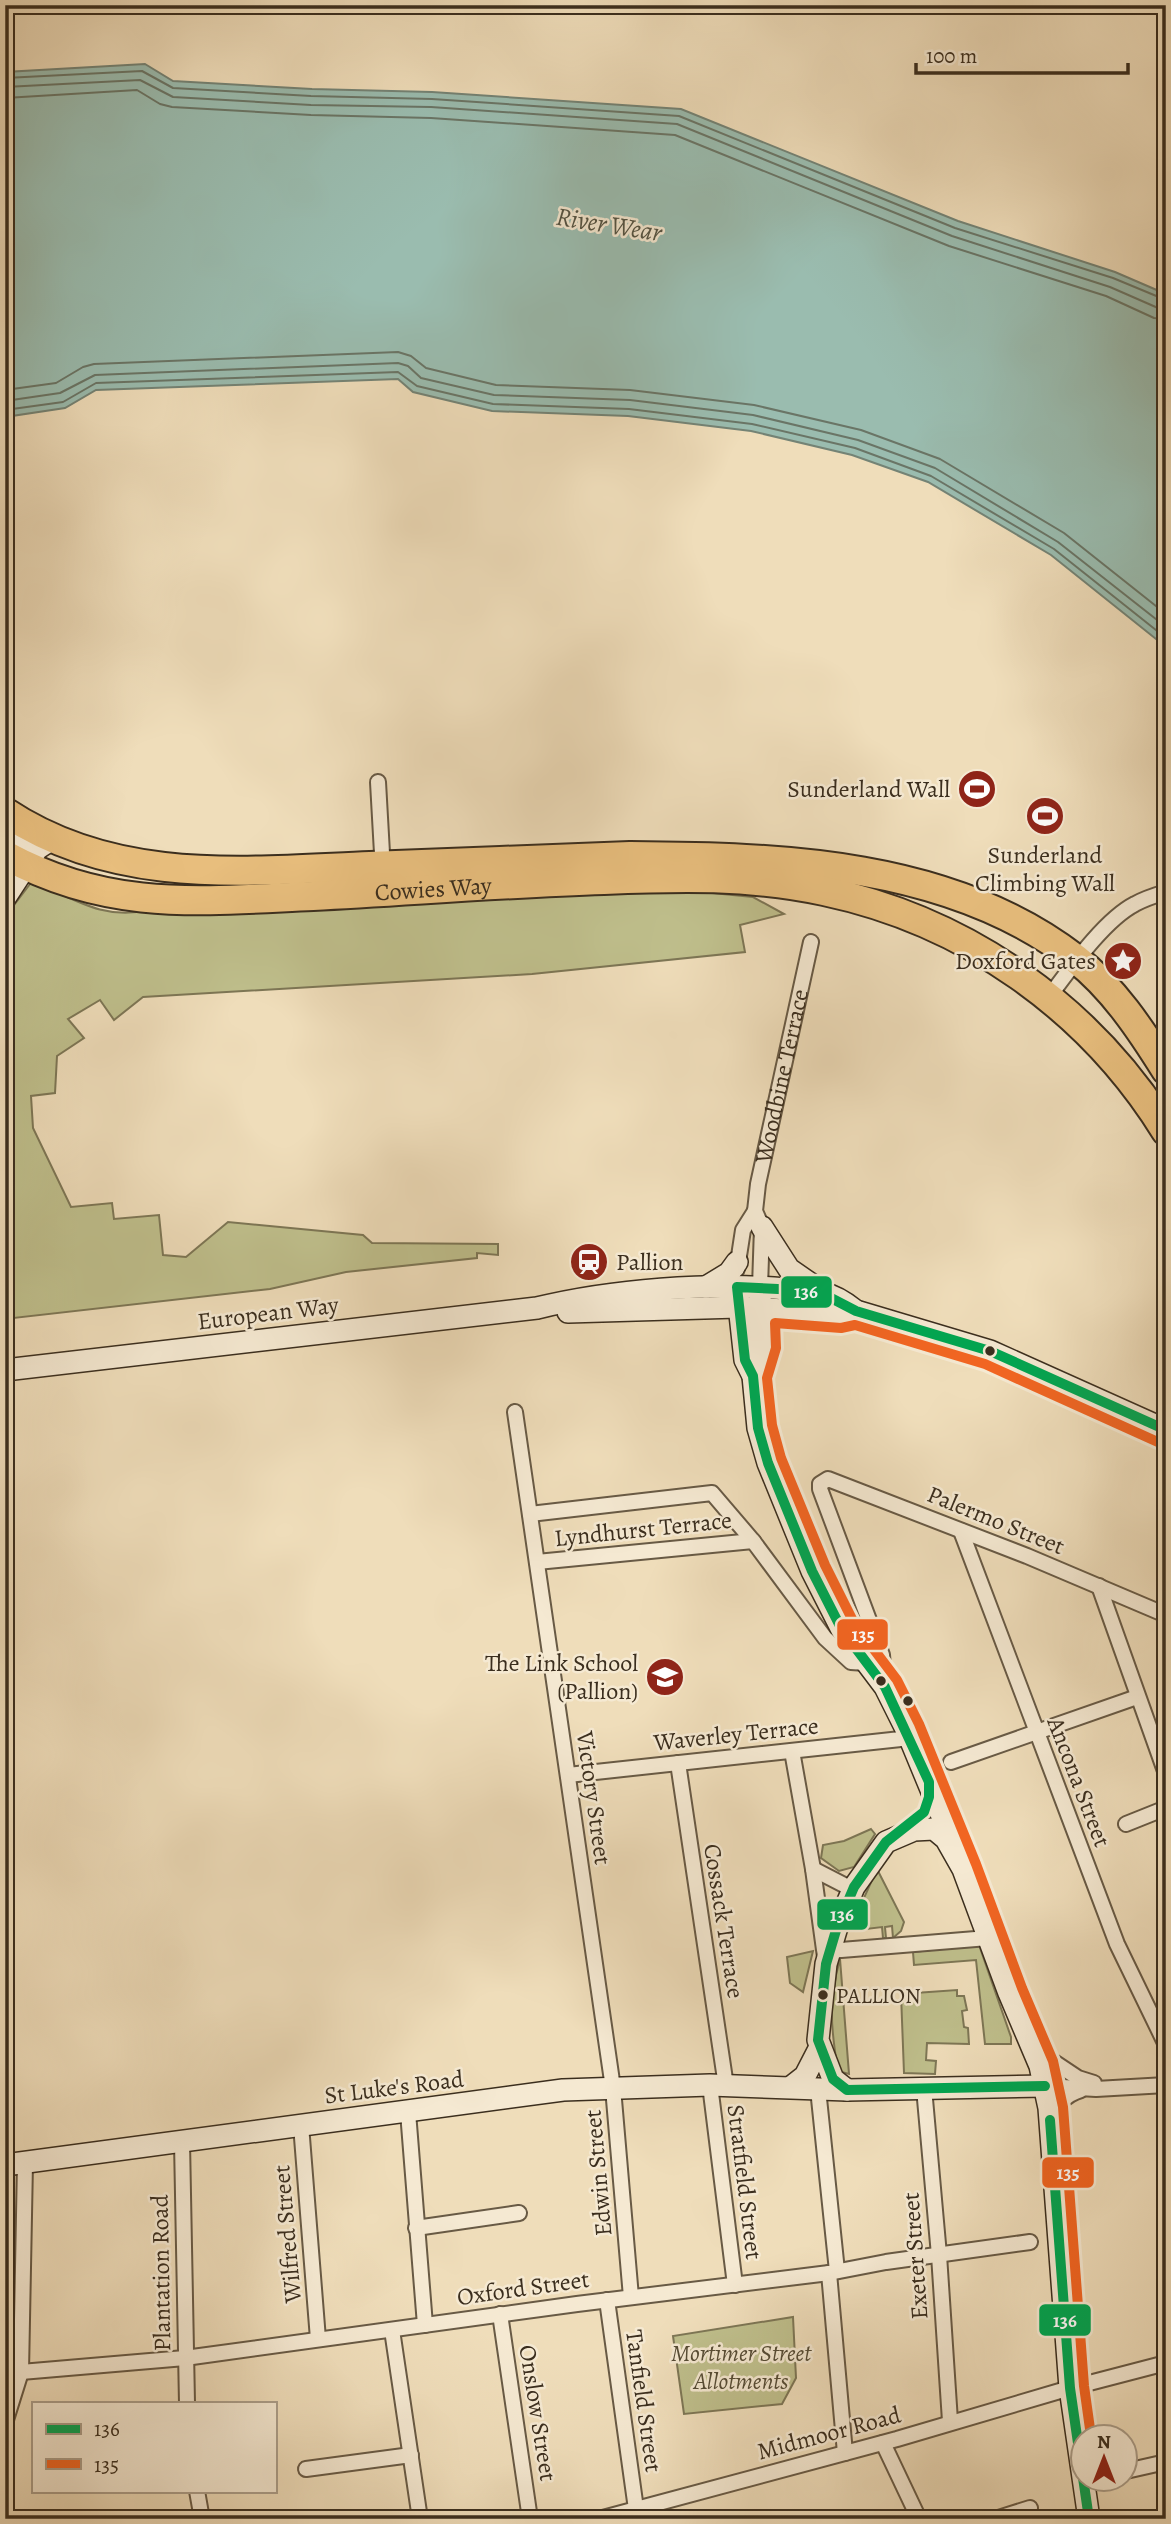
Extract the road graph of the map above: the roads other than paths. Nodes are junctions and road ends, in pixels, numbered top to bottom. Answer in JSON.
{"nodes":[{"id":1,"x":378,"y":782,"type":"dead end"},
{"id":2,"x":5,"y":813,"type":"edge"},
{"id":3,"x":5,"y":834,"type":"edge"},
{"id":4,"x":54,"y":838,"type":"junction"},
{"id":5,"x":16,"y":861,"type":"edge"},
{"id":6,"x":383,"y":879,"type":"junction"},
{"id":7,"x":1166,"y":892,"type":"edge"},
{"id":8,"x":5,"y":898,"type":"edge"},
{"id":9,"x":811,"y":942,"type":"dead end"},
{"id":10,"x":1078,"y":960,"type":"junction"},
{"id":11,"x":1049,"y":996,"type":"junction"},
{"id":12,"x":1166,"y":1070,"type":"edge"},
{"id":13,"x":1166,"y":1131,"type":"edge"},
{"id":14,"x":758,"y":1219,"type":"junction"},
{"id":15,"x":737,"y":1262,"type":"junction"},
{"id":16,"x":706,"y":1287,"type":"junction"},
{"id":17,"x":823,"y":1293,"type":"junction"},
{"id":18,"x":737,"y":1297,"type":"junction"},
{"id":19,"x":760,"y":1297,"type":"junction"},
{"id":20,"x":537,"y":1308,"type":"junction"},
{"id":21,"x":856,"y":1311,"type":"junction"},
{"id":22,"x":5,"y":1370,"type":"edge"},
{"id":23,"x":753,"y":1376,"type":"junction"},
{"id":24,"x":515,"y":1412,"type":"dead end"},
{"id":25,"x":1166,"y":1430,"type":"edge"},
{"id":26,"x":530,"y":1514,"type":"junction"},
{"id":27,"x":961,"y":1531,"type":"junction"},
{"id":28,"x":753,"y":1541,"type":"junction"},
{"id":29,"x":537,"y":1562,"type":"junction"},
{"id":30,"x":1100,"y":1586,"type":"junction"},
{"id":31,"x":1159,"y":1612,"type":"dead end"},
{"id":32,"x":866,"y":1663,"type":"junction"},
{"id":33,"x":885,"y":1687,"type":"junction"},
{"id":34,"x":1137,"y":1697,"type":"junction"},
{"id":35,"x":1036,"y":1733,"type":"junction"},
{"id":36,"x":910,"y":1738,"type":"junction"},
{"id":37,"x":792,"y":1751,"type":"junction"},
{"id":38,"x":951,"y":1762,"type":"dead end"},
{"id":39,"x":678,"y":1763,"type":"junction"},
{"id":40,"x":1166,"y":1774,"type":"edge"},
{"id":41,"x":568,"y":1775,"type":"junction"},
{"id":42,"x":929,"y":1783,"type":"junction"},
{"id":43,"x":1166,"y":1808,"type":"edge"},
{"id":44,"x":1126,"y":1824,"type":"dead end"},
{"id":45,"x":886,"y":1842,"type":"junction"},
{"id":46,"x":813,"y":1869,"type":"junction"},
{"id":47,"x":963,"y":1869,"type":"junction"},
{"id":48,"x":854,"y":1887,"type":"junction"},
{"id":49,"x":988,"y":1938,"type":"junction"},
{"id":50,"x":828,"y":1957,"type":"junction"},
{"id":51,"x":1166,"y":2045,"type":"edge"},
{"id":52,"x":820,"y":2048,"type":"junction"},
{"id":53,"x":1033,"y":2048,"type":"junction"},
{"id":54,"x":1166,"y":2085,"type":"edge"},
{"id":55,"x":718,"y":2086,"type":"junction"},
{"id":56,"x":1045,"y":2086,"type":"junction"},
{"id":57,"x":791,"y":2087,"type":"junction"},
{"id":58,"x":998,"y":2087,"type":"junction"},
{"id":59,"x":613,"y":2088,"type":"junction"},
{"id":60,"x":924,"y":2088,"type":"junction"},
{"id":61,"x":1086,"y":2088,"type":"junction"},
{"id":62,"x":1116,"y":2088,"type":"junction"},
{"id":63,"x":818,"y":2090,"type":"junction"},
{"id":64,"x":847,"y":2090,"type":"junction"},
{"id":65,"x":408,"y":2112,"type":"junction"},
{"id":66,"x":1050,"y":2120,"type":"junction"},
{"id":67,"x":302,"y":2125,"type":"junction"},
{"id":68,"x":182,"y":2142,"type":"junction"},
{"id":69,"x":15,"y":2164,"type":"edge"},
{"id":70,"x":519,"y":2213,"type":"dead end"},
{"id":71,"x":416,"y":2228,"type":"junction"},
{"id":72,"x":1030,"y":2242,"type":"dead end"},
{"id":73,"x":939,"y":2255,"type":"junction"},
{"id":74,"x":833,"y":2272,"type":"junction"},
{"id":75,"x":735,"y":2285,"type":"junction"},
{"id":76,"x":631,"y":2297,"type":"junction"},
{"id":77,"x":607,"y":2300,"type":"junction"},
{"id":78,"x":500,"y":2315,"type":"junction"},
{"id":79,"x":425,"y":2325,"type":"junction"},
{"id":80,"x":392,"y":2330,"type":"junction"},
{"id":81,"x":318,"y":2339,"type":"junction"},
{"id":82,"x":185,"y":2358,"type":"junction"},
{"id":83,"x":1166,"y":2363,"type":"edge"},
{"id":84,"x":5,"y":2371,"type":"edge"},
{"id":85,"x":21,"y":2372,"type":"junction"},
{"id":86,"x":1070,"y":2388,"type":"junction"},
{"id":87,"x":187,"y":2402,"type":"edge"},
{"id":88,"x":950,"y":2421,"type":"junction"},
{"id":89,"x":5,"y":2423,"type":"edge"},
{"id":90,"x":883,"y":2443,"type":"junction"},
{"id":91,"x":845,"y":2453,"type":"junction"},
{"id":92,"x":411,"y":2455,"type":"junction"},
{"id":93,"x":1166,"y":2462,"type":"edge"},
{"id":94,"x":1140,"y":2468,"type":"edge"},
{"id":95,"x":306,"y":2469,"type":"dead end"},
{"id":96,"x":197,"y":2492,"type":"edge"},
{"id":97,"x":1030,"y":2508,"type":"dead end"},
{"id":98,"x":636,"y":2509,"type":"junction"},
{"id":99,"x":202,"y":2519,"type":"edge"},
{"id":100,"x":420,"y":2519,"type":"edge"},
{"id":101,"x":530,"y":2519,"type":"edge"},
{"id":102,"x":599,"y":2519,"type":"edge"},
{"id":103,"x":919,"y":2519,"type":"edge"},
{"id":104,"x":995,"y":2519,"type":"edge"},
{"id":105,"x":1089,"y":2519,"type":"edge"}],
"edges":[{"from":1,"to":6,"type":"street"},
{"from":2,"to":4,"type":"highway","name":"Cowies Way"},
{"from":3,"to":5,"type":"street"},
{"from":4,"to":5,"type":"street"},
{"from":4,"to":6,"type":"highway","name":"Cowies Way"},
{"from":5,"to":6,"type":"highway","name":"Cowies Way"},
{"from":5,"to":8,"type":"street"},
{"from":6,"to":10,"type":"highway","name":"Cowies Way"},
{"from":6,"to":11,"type":"highway","name":"Cowies Way"},
{"from":7,"to":10,"type":"street"},
{"from":9,"to":14,"type":"street","name":"Woodbine Terrace"},
{"from":10,"to":11,"type":"street"},
{"from":10,"to":12,"type":"highway"},
{"from":11,"to":13,"type":"highway","name":"Cowies Way"},
{"from":14,"to":15,"type":"street","name":"Woodbine Terrace"},
{"from":14,"to":17,"type":"street"},
{"from":14,"to":19,"type":"street","name":"Woodbine Terrace"},
{"from":15,"to":16,"type":"street"},
{"from":15,"to":18,"type":"street","name":"Woodbine Terrace"},
{"from":16,"to":18,"type":"street","name":"European Way"},
{"from":16,"to":20,"type":"street","name":"European Way"},
{"from":17,"to":19,"type":"street"},
{"from":17,"to":21,"type":"street"},
{"from":18,"to":19,"type":"street"},
{"from":18,"to":20,"type":"street","name":"European Way"},
{"from":18,"to":23,"type":"street"},
{"from":19,"to":21,"type":"street"},
{"from":19,"to":23,"type":"street"},
{"from":20,"to":22,"type":"street","name":"European Way"},
{"from":21,"to":25,"type":"street"},
{"from":23,"to":32,"type":"street"},
{"from":24,"to":26,"type":"street","name":"Victory Street"},
{"from":26,"to":28,"type":"street"},
{"from":26,"to":29,"type":"street","name":"Victory Street"},
{"from":27,"to":30,"type":"street","name":"Palermo Street"},
{"from":27,"to":33,"type":"street","name":"Palermo Street"},
{"from":27,"to":35,"type":"street","name":"Ancona Street"},
{"from":28,"to":29,"type":"street","name":"Lyndhurst Terrace"},
{"from":28,"to":32,"type":"street"},
{"from":29,"to":41,"type":"street","name":"Victory Street"},
{"from":30,"to":31,"type":"street","name":"Palermo Street"},
{"from":30,"to":34,"type":"street"},
{"from":32,"to":33,"type":"street"},
{"from":33,"to":36,"type":"street"},
{"from":34,"to":35,"type":"street"},
{"from":34,"to":40,"type":"street"},
{"from":35,"to":38,"type":"street"},
{"from":35,"to":51,"type":"street","name":"Ancona Street"},
{"from":36,"to":37,"type":"street","name":"Waverley Terrace"},
{"from":36,"to":42,"type":"street"},
{"from":37,"to":39,"type":"street","name":"Waverley Terrace"},
{"from":37,"to":46,"type":"street"},
{"from":39,"to":41,"type":"street","name":"Waverley Terrace"},
{"from":39,"to":55,"type":"street","name":"Cossack Terrace"},
{"from":41,"to":59,"type":"street","name":"Victory Street"},
{"from":42,"to":45,"type":"street"},
{"from":42,"to":47,"type":"street"},
{"from":43,"to":44,"type":"street"},
{"from":45,"to":47,"type":"street"},
{"from":45,"to":48,"type":"street"},
{"from":46,"to":48,"type":"street"},
{"from":46,"to":50,"type":"street"},
{"from":47,"to":49,"type":"street"},
{"from":48,"to":50,"type":"street"},
{"from":49,"to":50,"type":"street"},
{"from":49,"to":53,"type":"street"},
{"from":50,"to":52,"type":"street"},
{"from":52,"to":57,"type":"street"},
{"from":52,"to":64,"type":"street"},
{"from":53,"to":56,"type":"street"},
{"from":53,"to":58,"type":"street"},
{"from":53,"to":62,"type":"street"},
{"from":54,"to":62,"type":"street"},
{"from":55,"to":57,"type":"street","name":"St Luke's Road"},
{"from":55,"to":59,"type":"street","name":"St Luke's Road"},
{"from":55,"to":75,"type":"street","name":"Stratfield Street"},
{"from":56,"to":58,"type":"street","name":"St Luke's Road"},
{"from":56,"to":61,"type":"street"},
{"from":56,"to":66,"type":"street"},
{"from":57,"to":63,"type":"street","name":"St Luke's Road"},
{"from":58,"to":60,"type":"street","name":"St Luke's Road"},
{"from":58,"to":66,"type":"street"},
{"from":59,"to":65,"type":"street","name":"St Luke's Road"},
{"from":59,"to":76,"type":"street","name":"Edwin Street"},
{"from":60,"to":64,"type":"street","name":"St Luke's Road"},
{"from":60,"to":73,"type":"street","name":"Exeter Street"},
{"from":61,"to":62,"type":"street"},
{"from":61,"to":66,"type":"street"},
{"from":63,"to":64,"type":"street","name":"St Luke's Road"},
{"from":63,"to":74,"type":"street"},
{"from":65,"to":67,"type":"street","name":"St Luke's Road"},
{"from":65,"to":71,"type":"street"},
{"from":66,"to":86,"type":"street"},
{"from":67,"to":68,"type":"street","name":"St Luke's Road"},
{"from":67,"to":81,"type":"street","name":"Wilfred Street"},
{"from":68,"to":69,"type":"street","name":"St Luke's Road"},
{"from":68,"to":82,"type":"street","name":"Plantation Road"},
{"from":69,"to":85,"type":"street"},
{"from":70,"to":71,"type":"street"},
{"from":71,"to":79,"type":"street"},
{"from":72,"to":73,"type":"street","name":"Oxford Street"},
{"from":73,"to":74,"type":"street","name":"Oxford Street"},
{"from":73,"to":88,"type":"street","name":"Exeter Street"},
{"from":74,"to":75,"type":"street","name":"Oxford Street"},
{"from":74,"to":91,"type":"street"},
{"from":75,"to":76,"type":"street","name":"Oxford Street"},
{"from":76,"to":77,"type":"street","name":"Oxford Street"},
{"from":77,"to":78,"type":"street","name":"Oxford Street"},
{"from":77,"to":98,"type":"street","name":"Tanfield Street"},
{"from":78,"to":79,"type":"street","name":"Oxford Street"},
{"from":78,"to":101,"type":"street","name":"Onslow Street"},
{"from":79,"to":80,"type":"street","name":"Oxford Street"},
{"from":80,"to":81,"type":"street","name":"Oxford Street"},
{"from":80,"to":92,"type":"street"},
{"from":81,"to":82,"type":"street","name":"Oxford Street"},
{"from":82,"to":85,"type":"street","name":"Oxford Street"},
{"from":82,"to":87,"type":"street","name":"Plantation Road"},
{"from":83,"to":86,"type":"street","name":"Midmoor Road"},
{"from":84,"to":85,"type":"street","name":"Oxford Street"},
{"from":85,"to":89,"type":"street"},
{"from":86,"to":88,"type":"street","name":"Midmoor Road"},
{"from":86,"to":105,"type":"street"},
{"from":88,"to":90,"type":"street","name":"Midmoor Road"},
{"from":90,"to":91,"type":"street","name":"Midmoor Road"},
{"from":90,"to":103,"type":"street"},
{"from":91,"to":98,"type":"street","name":"Midmoor Road"},
{"from":92,"to":95,"type":"street"},
{"from":92,"to":100,"type":"street"},
{"from":93,"to":94,"type":"street"},
{"from":96,"to":99,"type":"street"},
{"from":97,"to":104,"type":"street"},
{"from":98,"to":102,"type":"street","name":"Midmoor Road"}]}
